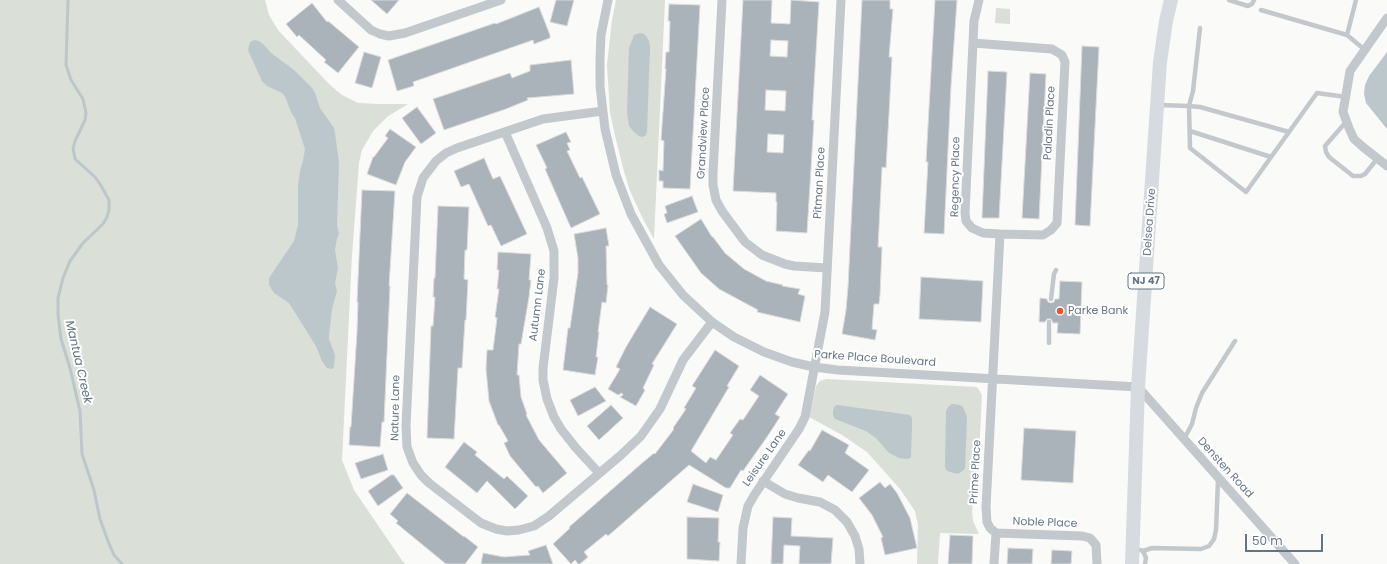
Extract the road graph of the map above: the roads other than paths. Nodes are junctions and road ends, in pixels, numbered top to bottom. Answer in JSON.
{"nodes":[{"id":1,"x":338,"y":0,"type":"edge"},
{"id":2,"x":501,"y":0,"type":"edge"},
{"id":3,"x":608,"y":0,"type":"edge"},
{"id":4,"x":722,"y":0,"type":"edge"},
{"id":5,"x":842,"y":0,"type":"edge"},
{"id":6,"x":979,"y":0,"type":"edge"},
{"id":7,"x":1171,"y":0,"type":"edge"},
{"id":8,"x":1229,"y":0,"type":"edge"},
{"id":9,"x":1254,"y":0,"type":"edge"},
{"id":10,"x":1356,"y":0,"type":"edge"},
{"id":11,"x":1261,"y":10,"type":"dead end"},
{"id":12,"x":1387,"y":18,"type":"edge"},
{"id":13,"x":1200,"y":28,"type":"dead end"},
{"id":14,"x":1347,"y":35,"type":"junction"},
{"id":15,"x":973,"y":43,"type":"junction"},
{"id":16,"x":1365,"y":50,"type":"junction"},
{"id":17,"x":1346,"y":97,"type":"junction"},
{"id":18,"x":1157,"y":104,"type":"junction"},
{"id":19,"x":1189,"y":106,"type":"junction"},
{"id":20,"x":603,"y":111,"type":"junction"},
{"id":21,"x":1346,"y":122,"type":"junction"},
{"id":22,"x":1190,"y":131,"type":"junction"},
{"id":23,"x":505,"y":132,"type":"junction"},
{"id":24,"x":1289,"y":132,"type":"junction"},
{"id":25,"x":1271,"y":157,"type":"junction"},
{"id":26,"x":1377,"y":159,"type":"junction"},
{"id":27,"x":1387,"y":166,"type":"edge"},
{"id":28,"x":1000,"y":234,"type":"junction"},
{"id":29,"x":827,"y":268,"type":"junction"},
{"id":30,"x":1056,"y":270,"type":"dead end"},
{"id":31,"x":1051,"y":299,"type":"dead end"},
{"id":32,"x":712,"y":322,"type":"junction"},
{"id":33,"x":1049,"y":322,"type":"dead end"},
{"id":34,"x":1235,"y":341,"type":"dead end"},
{"id":35,"x":1049,"y":343,"type":"dead end"},
{"id":36,"x":814,"y":367,"type":"junction"},
{"id":37,"x":992,"y":378,"type":"junction"},
{"id":38,"x":1138,"y":387,"type":"junction"},
{"id":39,"x":1184,"y":439,"type":"junction"},
{"id":40,"x":599,"y":473,"type":"junction"},
{"id":41,"x":1218,"y":478,"type":"junction"},
{"id":42,"x":763,"y":481,"type":"junction"},
{"id":43,"x":996,"y":533,"type":"junction"},
{"id":44,"x":1137,"y":549,"type":"junction"},
{"id":45,"x":741,"y":564,"type":"edge"},
{"id":46,"x":860,"y":564,"type":"edge"},
{"id":47,"x":994,"y":564,"type":"edge"},
{"id":48,"x":1097,"y":564,"type":"edge"},
{"id":49,"x":1132,"y":564,"type":"edge"},
{"id":50,"x":1145,"y":564,"type":"edge"},
{"id":51,"x":1295,"y":564,"type":"edge"}],
"edges":[{"from":1,"to":2,"type":"street"},
{"from":3,"to":20,"type":"street","name":"Parke Place Boulevard"},
{"from":4,"to":29,"type":"street","name":"Grandview Place"},
{"from":5,"to":29,"type":"street","name":"Pitman Place"},
{"from":6,"to":15,"type":"street","name":"Regency Place"},
{"from":7,"to":18,"type":"main road","name":"Delsea Drive","number":"NJ 47"},
{"from":8,"to":9,"type":"lane"},
{"from":10,"to":14,"type":"lane"},
{"from":11,"to":14,"type":"lane"},
{"from":12,"to":16,"type":"street"},
{"from":13,"to":19,"type":"lane"},
{"from":14,"to":16,"type":"lane"},
{"from":15,"to":28,"type":"street","name":"Regency Place"},
{"from":15,"to":28,"type":"street","name":"Paladin Place"},
{"from":16,"to":17,"type":"street"},
{"from":17,"to":21,"type":"street"},
{"from":17,"to":24,"type":"lane"},
{"from":18,"to":19,"type":"lane"},
{"from":18,"to":38,"type":"main road","name":"Delsea Drive","number":"NJ 47"},
{"from":19,"to":22,"type":"lane"},
{"from":19,"to":24,"type":"lane"},
{"from":20,"to":23,"type":"street","name":"Nature Lane"},
{"from":20,"to":32,"type":"street","name":"Parke Place Boulevard"},
{"from":21,"to":26,"type":"street"},
{"from":21,"to":26,"type":"lane"},
{"from":22,"to":25,"type":"lane"},
{"from":22,"to":25,"type":"lane"},
{"from":23,"to":40,"type":"street","name":"Autumn Lane"},
{"from":23,"to":40,"type":"street","name":"Nature Lane"},
{"from":24,"to":25,"type":"lane"},
{"from":26,"to":27,"type":"street"},
{"from":28,"to":37,"type":"street"},
{"from":29,"to":36,"type":"street","name":"Pitman Place"},
{"from":30,"to":31,"type":"lane"},
{"from":32,"to":36,"type":"street","name":"Parke Place Boulevard"},
{"from":32,"to":40,"type":"street","name":"Nature Lane"},
{"from":33,"to":35,"type":"lane"},
{"from":34,"to":39,"type":"lane"},
{"from":36,"to":37,"type":"street","name":"Parke Place Boulevard"},
{"from":36,"to":42,"type":"street","name":"Leisure Lane"},
{"from":37,"to":38,"type":"street","name":"Parke Place Boulevard"},
{"from":37,"to":43,"type":"street","name":"Prime Place"},
{"from":38,"to":39,"type":"street","name":"Densten Road"},
{"from":38,"to":44,"type":"main road","name":"Delsea Drive","number":"NJ 47"},
{"from":39,"to":41,"type":"street","name":"Densten Road"},
{"from":41,"to":44,"type":"lane"},
{"from":41,"to":51,"type":"street","name":"Densten Road"},
{"from":42,"to":45,"type":"street","name":"Leisure Lane"},
{"from":42,"to":46,"type":"street"},
{"from":43,"to":47,"type":"street"},
{"from":43,"to":48,"type":"street","name":"Noble Place"},
{"from":44,"to":49,"type":"main road","name":"Delsea Drive","number":"NJ 47"},
{"from":44,"to":50,"type":"lane"}]}
